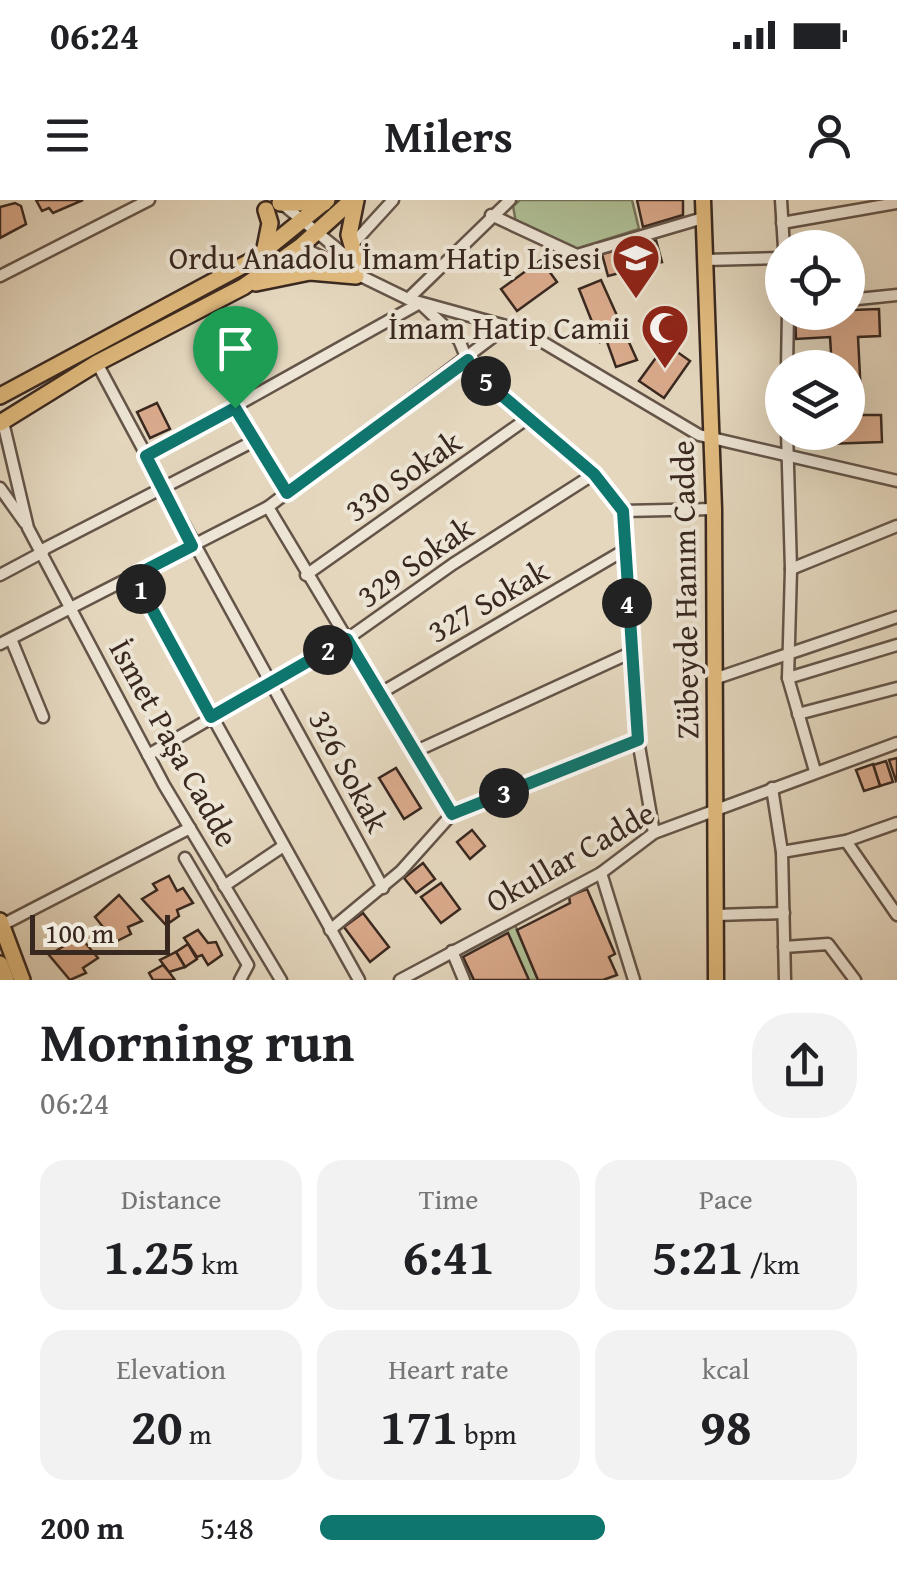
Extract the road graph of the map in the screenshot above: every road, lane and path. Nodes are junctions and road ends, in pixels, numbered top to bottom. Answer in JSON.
{"nodes":[{"id":1,"x":354,"y":200,"type":"edge"},
{"id":2,"x":393,"y":200,"type":"edge"},
{"id":3,"x":510,"y":200,"type":"edge"},
{"id":4,"x":703,"y":200,"type":"edge"},
{"id":5,"x":780,"y":200,"type":"edge"},
{"id":6,"x":145,"y":201,"type":"edge"},
{"id":7,"x":326,"y":202,"type":"edge"},
{"id":8,"x":271,"y":203,"type":"edge"},
{"id":9,"x":897,"y":203,"type":"edge"},
{"id":10,"x":491,"y":215,"type":"junction"},
{"id":11,"x":703,"y":218,"type":"junction"},
{"id":12,"x":782,"y":222,"type":"junction"},
{"id":13,"x":302,"y":223,"type":"junction"},
{"id":14,"x":783,"y":230,"type":"edge"},
{"id":15,"x":316,"y":234,"type":"junction"},
{"id":16,"x":288,"y":235,"type":"junction"},
{"id":17,"x":300,"y":248,"type":"junction"},
{"id":18,"x":350,"y":248,"type":"junction"},
{"id":19,"x":264,"y":253,"type":"junction"},
{"id":20,"x":765,"y":258,"type":"edge"},
{"id":21,"x":704,"y":260,"type":"junction"},
{"id":22,"x":357,"y":271,"type":"junction"},
{"id":23,"x":0,"y":276,"type":"edge"},
{"id":24,"x":242,"y":287,"type":"junction"},
{"id":25,"x":897,"y":296,"type":"edge"},
{"id":26,"x":408,"y":299,"type":"junction"},
{"id":27,"x":865,"y":299,"type":"edge"},
{"id":28,"x":420,"y":303,"type":"junction"},
{"id":29,"x":506,"y":327,"type":"junction"},
{"id":30,"x":468,"y":360,"type":"junction"},
{"id":31,"x":96,"y":363,"type":"junction"},
{"id":32,"x":1,"y":395,"type":"edge"},
{"id":33,"x":235,"y":408,"type":"junction"},
{"id":34,"x":528,"y":418,"type":"junction"},
{"id":35,"x":1,"y":423,"type":"edge"},
{"id":36,"x":711,"y":439,"type":"junction"},
{"id":37,"x":254,"y":441,"type":"junction"},
{"id":38,"x":787,"y":450,"type":"edge"},
{"id":39,"x":787,"y":454,"type":"junction"},
{"id":40,"x":146,"y":456,"type":"junction"},
{"id":41,"x":594,"y":474,"type":"junction"},
{"id":42,"x":897,"y":481,"type":"edge"},
{"id":43,"x":162,"y":487,"type":"junction"},
{"id":44,"x":0,"y":488,"type":"edge"},
{"id":45,"x":287,"y":493,"type":"junction"},
{"id":46,"x":268,"y":507,"type":"junction"},
{"id":47,"x":714,"y":509,"type":"junction"},
{"id":48,"x":623,"y":511,"type":"junction"},
{"id":49,"x":897,"y":526,"type":"edge"},
{"id":50,"x":28,"y":528,"type":"junction"},
{"id":51,"x":192,"y":546,"type":"junction"},
{"id":52,"x":42,"y":551,"type":"junction"},
{"id":53,"x":622,"y":551,"type":"junction"},
{"id":54,"x":791,"y":569,"type":"junction"},
{"id":55,"x":306,"y":574,"type":"junction"},
{"id":56,"x":0,"y":575,"type":"edge"},
{"id":57,"x":134,"y":576,"type":"junction"},
{"id":58,"x":73,"y":609,"type":"junction"},
{"id":59,"x":897,"y":617,"type":"edge"},
{"id":60,"x":347,"y":639,"type":"junction"},
{"id":61,"x":6,"y":641,"type":"edge"},
{"id":62,"x":897,"y":645,"type":"edge"},
{"id":63,"x":630,"y":654,"type":"junction"},
{"id":64,"x":788,"y":655,"type":"junction"},
{"id":65,"x":788,"y":678,"type":"junction"},
{"id":66,"x":714,"y":679,"type":"junction"},
{"id":67,"x":273,"y":682,"type":"junction"},
{"id":68,"x":897,"y":688,"type":"edge"},
{"id":69,"x":379,"y":694,"type":"junction"},
{"id":70,"x":798,"y":714,"type":"junction"},
{"id":71,"x":43,"y":717,"type":"dead end"},
{"id":72,"x":211,"y":717,"type":"junction"},
{"id":73,"x":638,"y":740,"type":"junction"},
{"id":74,"x":897,"y":742,"type":"edge"},
{"id":75,"x":414,"y":752,"type":"junction"},
{"id":76,"x":148,"y":756,"type":"junction"},
{"id":77,"x":815,"y":770,"type":"junction"},
{"id":78,"x":772,"y":788,"type":"junction"},
{"id":79,"x":714,"y":810,"type":"junction"},
{"id":80,"x":452,"y":814,"type":"junction"},
{"id":81,"x":897,"y":823,"type":"edge"},
{"id":82,"x":190,"y":828,"type":"junction"},
{"id":83,"x":654,"y":833,"type":"junction"},
{"id":84,"x":846,"y":841,"type":"junction"},
{"id":85,"x":282,"y":847,"type":"junction"},
{"id":86,"x":782,"y":852,"type":"junction"},
{"id":87,"x":186,"y":858,"type":"dead end"},
{"id":88,"x":602,"y":875,"type":"junction"},
{"id":89,"x":224,"y":886,"type":"junction"},
{"id":90,"x":383,"y":888,"type":"junction"},
{"id":91,"x":784,"y":913,"type":"junction"},
{"id":92,"x":897,"y":914,"type":"edge"},
{"id":93,"x":716,"y":915,"type":"junction"},
{"id":94,"x":1,"y":923,"type":"edge"},
{"id":95,"x":330,"y":930,"type":"junction"},
{"id":96,"x":784,"y":947,"type":"junction"},
{"id":97,"x":453,"y":954,"type":"junction"},
{"id":98,"x":0,"y":964,"type":"edge"},
{"id":99,"x":852,"y":978,"type":"edge"},
{"id":100,"x":6,"y":980,"type":"edge"},
{"id":101,"x":22,"y":980,"type":"edge"},
{"id":102,"x":240,"y":980,"type":"edge"},
{"id":103,"x":281,"y":980,"type":"edge"},
{"id":104,"x":359,"y":980,"type":"edge"},
{"id":105,"x":400,"y":980,"type":"edge"},
{"id":106,"x":410,"y":980,"type":"edge"},
{"id":107,"x":464,"y":980,"type":"edge"},
{"id":108,"x":634,"y":980,"type":"edge"},
{"id":109,"x":716,"y":980,"type":"edge"},
{"id":110,"x":785,"y":980,"type":"edge"}],
"edges":[{"from":1,"to":15,"type":"highway"},
{"from":1,"to":18,"type":"highway"},
{"from":2,"to":18,"type":"street"},
{"from":3,"to":10,"type":"street"},
{"from":4,"to":11,"type":"main road","name":"Zübeyde Hanım Cadde"},
{"from":5,"to":12,"type":"street"},
{"from":6,"to":23,"type":"street"},
{"from":7,"to":8,"type":"highway"},
{"from":7,"to":13,"type":"highway"},
{"from":8,"to":13,"type":"street"},
{"from":8,"to":16,"type":"street"},
{"from":8,"to":19,"type":"highway"},
{"from":9,"to":12,"type":"street"},
{"from":10,"to":11,"type":"street"},
{"from":10,"to":26,"type":"street"},
{"from":11,"to":21,"type":"main road","name":"Zübeyde Hanım Cadde"},
{"from":12,"to":14,"type":"street"},
{"from":13,"to":15,"type":"street"},
{"from":13,"to":16,"type":"highway"},
{"from":15,"to":17,"type":"highway"},
{"from":15,"to":22,"type":"street"},
{"from":16,"to":17,"type":"street"},
{"from":16,"to":19,"type":"highway"},
{"from":17,"to":22,"type":"street"},
{"from":17,"to":24,"type":"highway"},
{"from":18,"to":22,"type":"highway"},
{"from":19,"to":32,"type":"highway"},
{"from":20,"to":21,"type":"street"},
{"from":21,"to":36,"type":"main road","name":"Zübeyde Hanım Cadde"},
{"from":22,"to":24,"type":"highway"},
{"from":22,"to":26,"type":"street"},
{"from":24,"to":31,"type":"highway"},
{"from":25,"to":27,"type":"street"},
{"from":26,"to":28,"type":"street"},
{"from":28,"to":29,"type":"street"},
{"from":28,"to":30,"type":"street"},
{"from":28,"to":33,"type":"street"},
{"from":29,"to":30,"type":"street"},
{"from":29,"to":36,"type":"street"},
{"from":30,"to":34,"type":"street"},
{"from":30,"to":45,"type":"street"},
{"from":31,"to":35,"type":"highway"},
{"from":31,"to":40,"type":"street","name":"326 Sokak"},
{"from":33,"to":37,"type":"street"},
{"from":33,"to":40,"type":"street"},
{"from":34,"to":41,"type":"street"},
{"from":34,"to":55,"type":"street","name":"330 Sokak"},
{"from":35,"to":50,"type":"street","name":"İsmet Paşa Cadde"},
{"from":36,"to":39,"type":"street"},
{"from":36,"to":47,"type":"main road","name":"Zübeyde Hanım Cadde"},
{"from":37,"to":43,"type":"street"},
{"from":37,"to":45,"type":"street"},
{"from":38,"to":39,"type":"street"},
{"from":39,"to":42,"type":"street"},
{"from":39,"to":54,"type":"street"},
{"from":40,"to":43,"type":"street","name":"326 Sokak"},
{"from":41,"to":48,"type":"street"},
{"from":41,"to":60,"type":"street","name":"329 Sokak"},
{"from":43,"to":51,"type":"street","name":"326 Sokak"},
{"from":43,"to":52,"type":"street"},
{"from":44,"to":50,"type":"street","name":"İsmet Paşa Cadde"},
{"from":45,"to":46,"type":"street"},
{"from":46,"to":51,"type":"street"},
{"from":46,"to":55,"type":"street"},
{"from":47,"to":48,"type":"street"},
{"from":47,"to":66,"type":"main road","name":"Zübeyde Hanım Cadde"},
{"from":48,"to":53,"type":"street"},
{"from":49,"to":54,"type":"street"},
{"from":50,"to":52,"type":"street","name":"İsmet Paşa Cadde"},
{"from":51,"to":57,"type":"street"},
{"from":51,"to":67,"type":"street","name":"326 Sokak"},
{"from":52,"to":56,"type":"street"},
{"from":52,"to":58,"type":"street","name":"İsmet Paşa Cadde"},
{"from":53,"to":63,"type":"street"},
{"from":53,"to":69,"type":"street","name":"327 Sokak"},
{"from":54,"to":64,"type":"street"},
{"from":55,"to":60,"type":"street"},
{"from":57,"to":58,"type":"street"},
{"from":57,"to":72,"type":"street"},
{"from":58,"to":61,"type":"street"},
{"from":58,"to":76,"type":"street","name":"İsmet Paşa Cadde"},
{"from":59,"to":64,"type":"street"},
{"from":60,"to":67,"type":"street","name":"329 Sokak"},
{"from":60,"to":69,"type":"street"},
{"from":61,"to":71,"type":"street"},
{"from":62,"to":65,"type":"street"},
{"from":63,"to":73,"type":"street"},
{"from":63,"to":75,"type":"street"},
{"from":64,"to":65,"type":"street"},
{"from":64,"to":66,"type":"street"},
{"from":65,"to":70,"type":"street"},
{"from":66,"to":79,"type":"main road","name":"Zübeyde Hanım Cadde"},
{"from":67,"to":72,"type":"street","name":"329 Sokak"},
{"from":67,"to":90,"type":"street","name":"326 Sokak"},
{"from":68,"to":70,"type":"street"},
{"from":69,"to":75,"type":"street"},
{"from":70,"to":77,"type":"street"},
{"from":72,"to":76,"type":"street","name":"329 Sokak"},
{"from":72,"to":85,"type":"street"},
{"from":73,"to":80,"type":"street"},
{"from":73,"to":83,"type":"street"},
{"from":74,"to":77,"type":"street","name":"Okullar Cadde"},
{"from":75,"to":80,"type":"street"},
{"from":76,"to":82,"type":"street","name":"İsmet Paşa Cadde"},
{"from":77,"to":78,"type":"street","name":"Okullar Cadde"},
{"from":78,"to":79,"type":"street","name":"Okullar Cadde"},
{"from":78,"to":86,"type":"street"},
{"from":79,"to":83,"type":"street","name":"Okullar Cadde"},
{"from":79,"to":93,"type":"main road","name":"Zübeyde Hanım Cadde"},
{"from":80,"to":90,"type":"street"},
{"from":81,"to":84,"type":"street"},
{"from":82,"to":89,"type":"street","name":"İsmet Paşa Cadde"},
{"from":82,"to":94,"type":"street"},
{"from":83,"to":88,"type":"street","name":"Okullar Cadde"},
{"from":84,"to":86,"type":"street"},
{"from":84,"to":92,"type":"street"},
{"from":85,"to":89,"type":"street"},
{"from":85,"to":95,"type":"street"},
{"from":86,"to":91,"type":"street"},
{"from":87,"to":102,"type":"street"},
{"from":88,"to":97,"type":"street","name":"Okullar Cadde"},
{"from":88,"to":108,"type":"street"},
{"from":89,"to":103,"type":"street","name":"İsmet Paşa Cadde"},
{"from":90,"to":95,"type":"street"},
{"from":91,"to":93,"type":"street"},
{"from":91,"to":96,"type":"street"},
{"from":93,"to":109,"type":"main road","name":"Zübeyde Hanım Cadde"},
{"from":94,"to":101,"type":"highway"},
{"from":95,"to":104,"type":"street"},
{"from":96,"to":99,"type":"street"},
{"from":96,"to":110,"type":"street"},
{"from":97,"to":105,"type":"street"},
{"from":97,"to":106,"type":"street"},
{"from":97,"to":107,"type":"street"},
{"from":98,"to":100,"type":"highway"}]}
